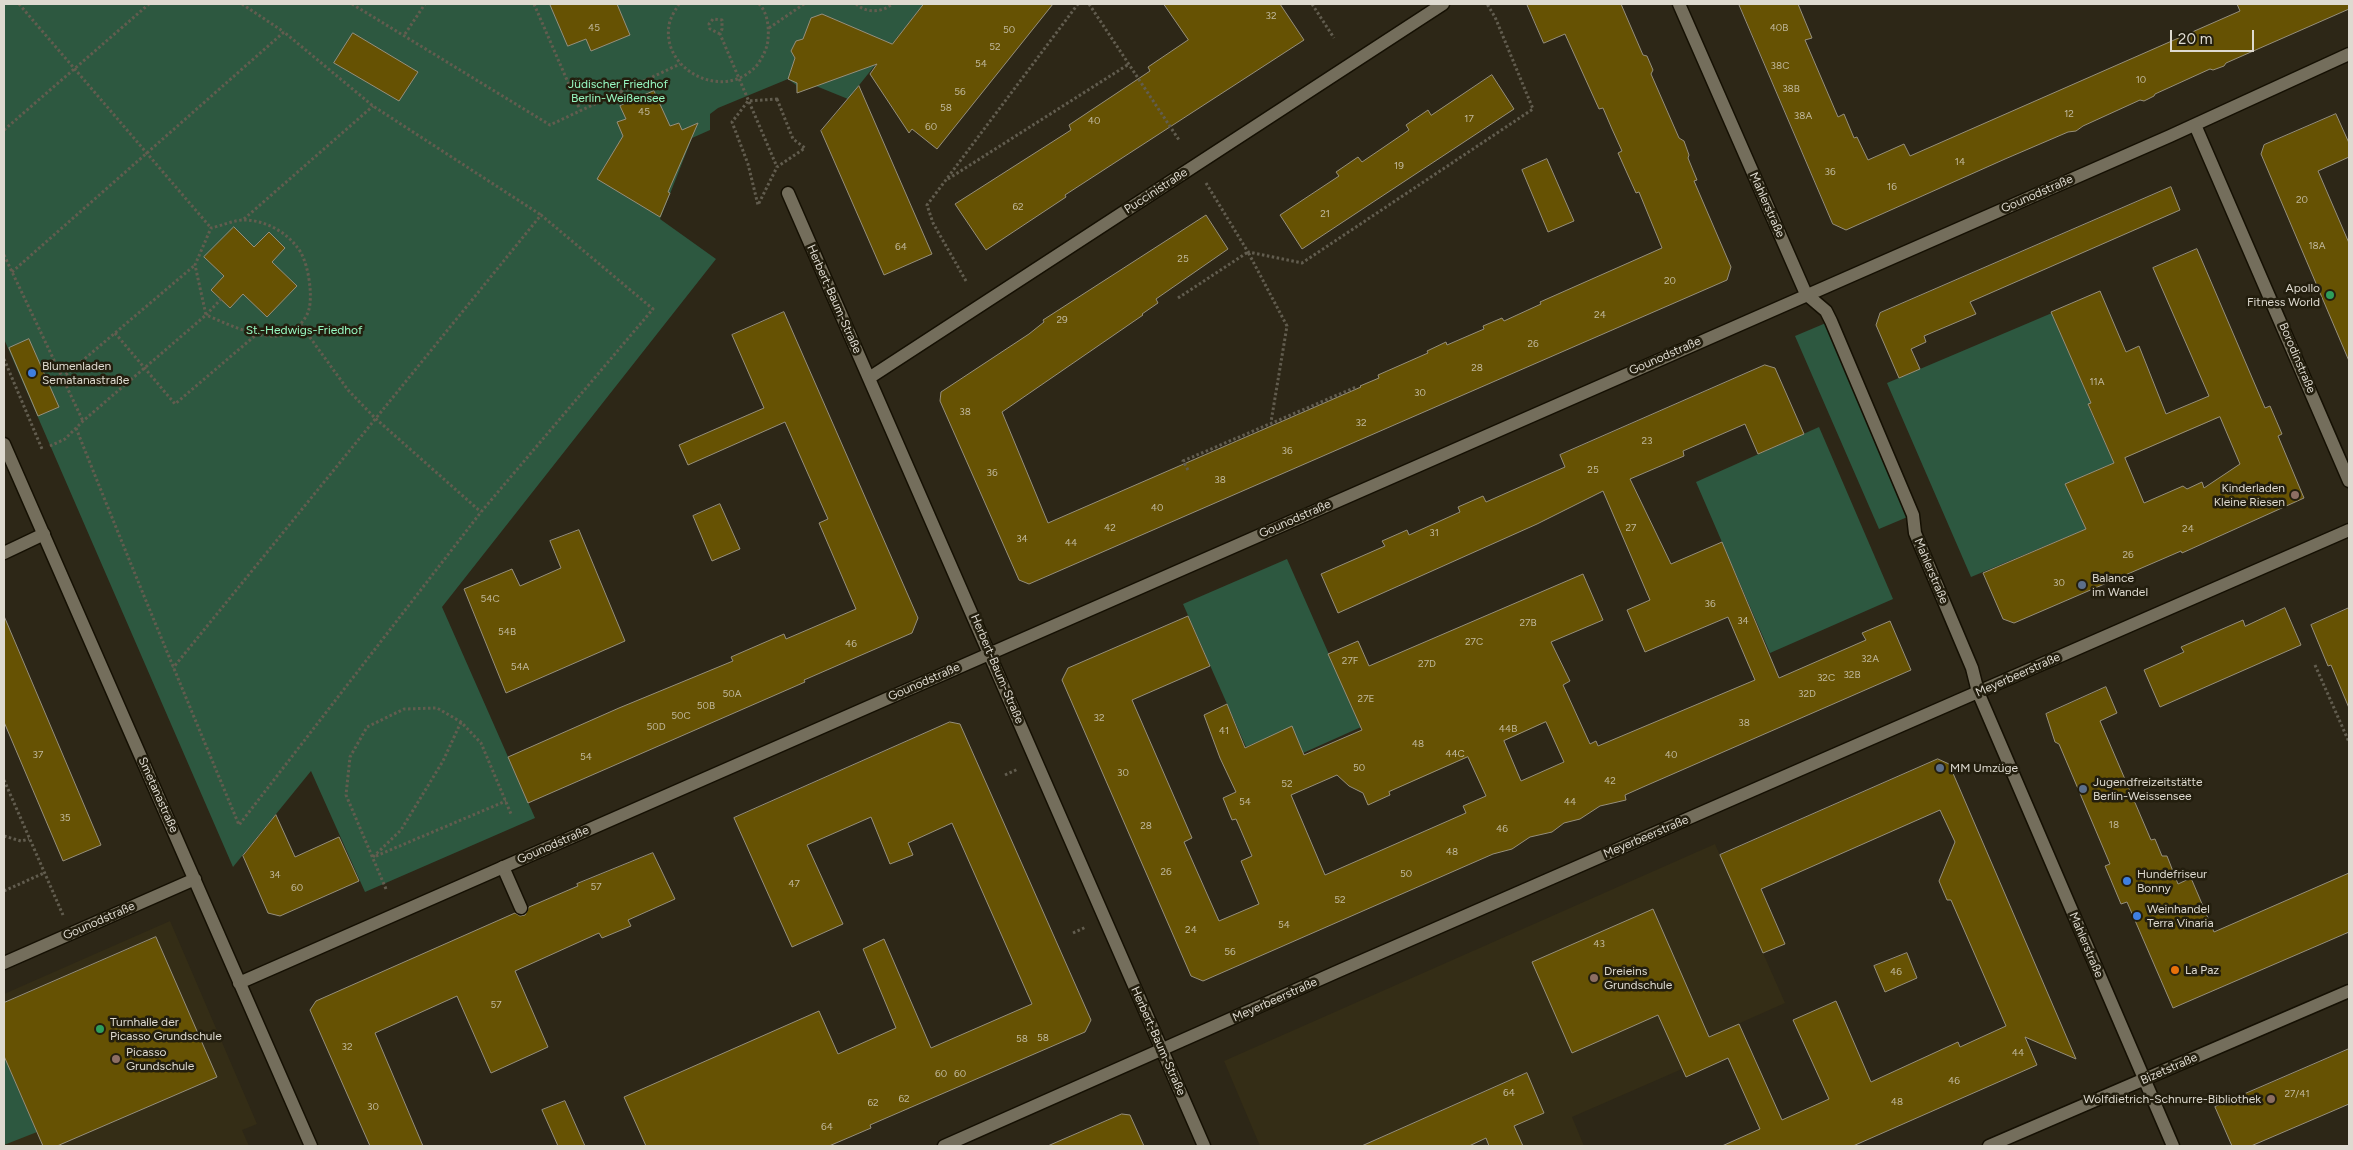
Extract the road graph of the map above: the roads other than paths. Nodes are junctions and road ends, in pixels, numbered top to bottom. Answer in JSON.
{"nodes":[{"id":1,"x":1443,"y":4,"type":"edge"},
{"id":2,"x":1679,"y":4,"type":"edge"},
{"id":3,"x":2349,"y":54,"type":"edge"},
{"id":4,"x":2195,"y":125,"type":"junction"},
{"id":5,"x":788,"y":193,"type":"dead end"},
{"id":6,"x":1806,"y":294,"type":"junction"},
{"id":7,"x":869,"y":378,"type":"junction"},
{"id":8,"x":4,"y":444,"type":"edge"},
{"id":9,"x":2349,"y":481,"type":"edge"},
{"id":10,"x":2349,"y":530,"type":"edge"},
{"id":11,"x":44,"y":534,"type":"junction"},
{"id":12,"x":4,"y":553,"type":"edge"},
{"id":13,"x":990,"y":653,"type":"junction"},
{"id":14,"x":1978,"y":692,"type":"junction"},
{"id":15,"x":503,"y":867,"type":"junction"},
{"id":16,"x":195,"y":879,"type":"junction"},
{"id":17,"x":521,"y":908,"type":"dead end"},
{"id":18,"x":4,"y":963,"type":"edge"},
{"id":19,"x":239,"y":983,"type":"junction"},
{"id":20,"x":2349,"y":991,"type":"edge"},
{"id":21,"x":1162,"y":1050,"type":"junction"},
{"id":22,"x":2144,"y":1080,"type":"junction"},
{"id":23,"x":311,"y":1146,"type":"edge"},
{"id":24,"x":944,"y":1146,"type":"edge"},
{"id":25,"x":1204,"y":1146,"type":"edge"},
{"id":26,"x":1989,"y":1146,"type":"edge"},
{"id":27,"x":2173,"y":1146,"type":"edge"}],
"edges":[{"from":1,"to":7,"type":"street","name":"Puccinistraße"},
{"from":2,"to":6,"type":"street","name":"Mahlerstraße"},
{"from":3,"to":4,"type":"street","name":"Gounodstraße"},
{"from":4,"to":6,"type":"street","name":"Gounodstraße"},
{"from":4,"to":9,"type":"street","name":"Borodinstraße"},
{"from":5,"to":7,"type":"street","name":"Herbert-Baum-Straße"},
{"from":6,"to":13,"type":"street","name":"Gounodstraße"},
{"from":6,"to":14,"type":"street","name":"Mahlerstraße"},
{"from":7,"to":13,"type":"street","name":"Herbert-Baum-Straße"},
{"from":8,"to":11,"type":"street","name":"Smetanastraße"},
{"from":10,"to":14,"type":"street","name":"Meyerbeerstraße"},
{"from":11,"to":12,"type":"street"},
{"from":11,"to":16,"type":"street","name":"Smetanastraße"},
{"from":13,"to":15,"type":"street","name":"Gounodstraße"},
{"from":13,"to":21,"type":"street","name":"Herbert-Baum-Straße"},
{"from":14,"to":21,"type":"street","name":"Meyerbeerstraße"},
{"from":14,"to":22,"type":"street","name":"Mahlerstraße"},
{"from":15,"to":17,"type":"street"},
{"from":15,"to":19,"type":"street","name":"Gounodstraße"},
{"from":16,"to":18,"type":"street","name":"Gounodstraße"},
{"from":16,"to":19,"type":"street","name":"Smetanastraße"},
{"from":19,"to":23,"type":"street","name":"Smetanastraße"},
{"from":20,"to":22,"type":"street","name":"Bizetstraße"},
{"from":21,"to":24,"type":"street","name":"Meyerbeerstraße"},
{"from":21,"to":25,"type":"street","name":"Herbert-Baum-Straße"},
{"from":22,"to":26,"type":"street","name":"Bizetstraße"},
{"from":22,"to":27,"type":"street","name":"Mahlerstraße"}]}
